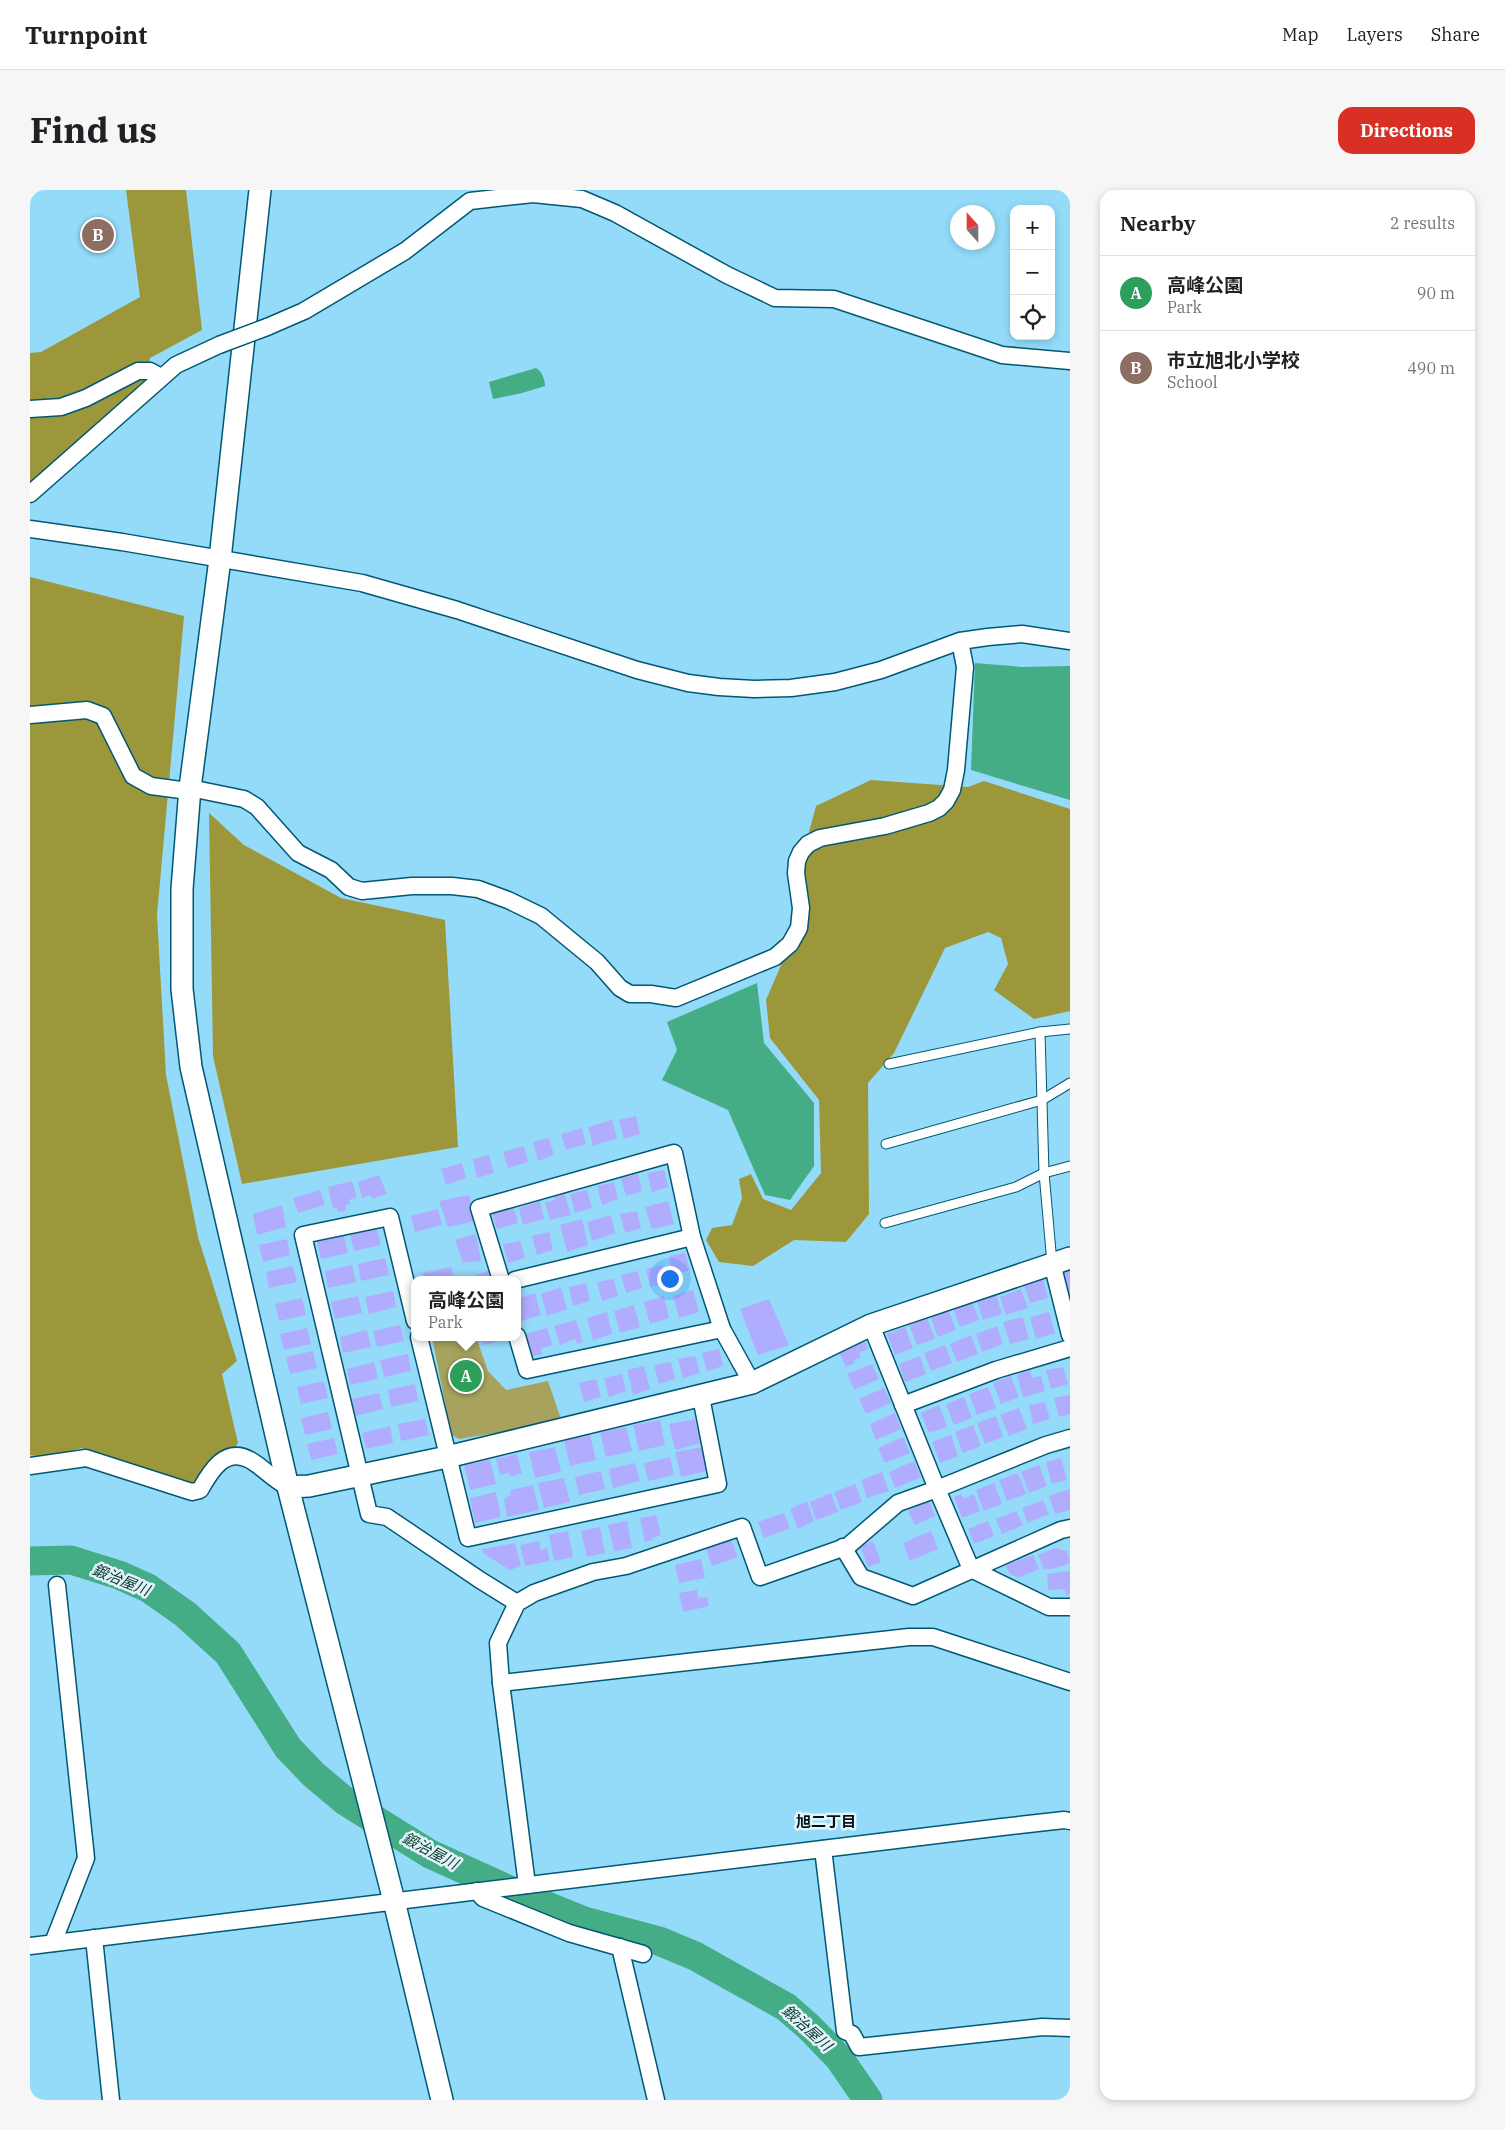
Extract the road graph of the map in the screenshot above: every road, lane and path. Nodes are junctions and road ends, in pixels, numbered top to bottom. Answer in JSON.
{"nodes":[{"id":1,"x":260,"y":190,"type":"edge"},
{"id":2,"x":1070,"y":361,"type":"edge"},
{"id":3,"x":161,"y":377,"type":"junction"},
{"id":4,"x":30,"y":408,"type":"edge"},
{"id":5,"x":30,"y":494,"type":"edge"},
{"id":6,"x":30,"y":529,"type":"edge"},
{"id":7,"x":220,"y":559,"type":"junction"},
{"id":8,"x":960,"y":641,"type":"junction"},
{"id":9,"x":1070,"y":641,"type":"edge"},
{"id":10,"x":30,"y":715,"type":"edge"},
{"id":11,"x":190,"y":788,"type":"junction"},
{"id":12,"x":1070,"y":1029,"type":"edge"},
{"id":13,"x":1040,"y":1032,"type":"junction"},
{"id":14,"x":889,"y":1064,"type":"dead end"},
{"id":15,"x":1070,"y":1083,"type":"edge"},
{"id":16,"x":1042,"y":1100,"type":"junction"},
{"id":17,"x":886,"y":1144,"type":"dead end"},
{"id":18,"x":1070,"y":1166,"type":"edge"},
{"id":19,"x":1044,"y":1173,"type":"junction"},
{"id":20,"x":885,"y":1223,"type":"dead end"},
{"id":21,"x":692,"y":1237,"type":"junction"},
{"id":22,"x":1061,"y":1261,"type":"edge"},
{"id":23,"x":500,"y":1276,"type":"edge"},
{"id":24,"x":521,"y":1279,"type":"edge"},
{"id":25,"x":411,"y":1304,"type":"edge"},
{"id":26,"x":871,"y":1324,"type":"junction"},
{"id":27,"x":722,"y":1329,"type":"junction"},
{"id":28,"x":1070,"y":1335,"type":"edge"},
{"id":29,"x":420,"y":1341,"type":"edge"},
{"id":30,"x":518,"y":1341,"type":"edge"},
{"id":31,"x":1070,"y":1348,"type":"edge"},
{"id":32,"x":752,"y":1383,"type":"junction"},
{"id":33,"x":701,"y":1397,"type":"junction"},
{"id":34,"x":903,"y":1406,"type":"junction"},
{"id":35,"x":1070,"y":1438,"type":"edge"},
{"id":36,"x":447,"y":1456,"type":"junction"},
{"id":37,"x":30,"y":1466,"type":"edge"},
{"id":38,"x":361,"y":1475,"type":"junction"},
{"id":39,"x":288,"y":1487,"type":"junction"},
{"id":40,"x":937,"y":1489,"type":"junction"},
{"id":41,"x":1070,"y":1528,"type":"edge"},
{"id":42,"x":843,"y":1547,"type":"junction"},
{"id":43,"x":971,"y":1568,"type":"junction"},
{"id":44,"x":57,"y":1585,"type":"dead end"},
{"id":45,"x":517,"y":1603,"type":"junction"},
{"id":46,"x":1070,"y":1607,"type":"edge"},
{"id":47,"x":1070,"y":1682,"type":"edge"},
{"id":48,"x":501,"y":1683,"type":"junction"},
{"id":49,"x":1068,"y":1816,"type":"edge"},
{"id":50,"x":823,"y":1850,"type":"junction"},
{"id":51,"x":526,"y":1885,"type":"junction"},
{"id":52,"x":482,"y":1891,"type":"junction"},
{"id":53,"x":394,"y":1900,"type":"junction"},
{"id":54,"x":94,"y":1938,"type":"junction"},
{"id":55,"x":53,"y":1943,"type":"junction"},
{"id":56,"x":30,"y":1946,"type":"edge"},
{"id":57,"x":620,"y":1947,"type":"junction"},
{"id":58,"x":643,"y":1954,"type":"dead end"},
{"id":59,"x":1070,"y":2028,"type":"edge"},
{"id":60,"x":111,"y":2100,"type":"edge"},
{"id":61,"x":442,"y":2100,"type":"edge"},
{"id":62,"x":656,"y":2100,"type":"edge"}],
"edges":[{"from":1,"to":7,"type":"street"},
{"from":2,"to":3,"type":"street","bridge":true},
{"from":3,"to":4,"type":"street"},
{"from":3,"to":5,"type":"street"},
{"from":6,"to":7,"type":"street"},
{"from":7,"to":8,"type":"street"},
{"from":7,"to":11,"type":"street"},
{"from":8,"to":9,"type":"street"},
{"from":8,"to":11,"type":"street"},
{"from":10,"to":11,"type":"street"},
{"from":11,"to":39,"type":"street"},
{"from":12,"to":13,"type":"lane"},
{"from":13,"to":14,"type":"lane"},
{"from":13,"to":16,"type":"lane"},
{"from":15,"to":16,"type":"lane"},
{"from":16,"to":17,"type":"lane"},
{"from":16,"to":19,"type":"lane"},
{"from":18,"to":19,"type":"lane"},
{"from":19,"to":20,"type":"lane"},
{"from":19,"to":22,"type":"lane"},
{"from":21,"to":23,"type":"street"},
{"from":21,"to":24,"type":"street"},
{"from":21,"to":27,"type":"street"},
{"from":22,"to":26,"type":"street"},
{"from":22,"to":28,"type":"street"},
{"from":25,"to":38,"type":"street"},
{"from":26,"to":32,"type":"street"},
{"from":26,"to":34,"type":"street"},
{"from":27,"to":30,"type":"street"},
{"from":27,"to":32,"type":"street"},
{"from":29,"to":36,"type":"street"},
{"from":31,"to":34,"type":"street"},
{"from":32,"to":33,"type":"street"},
{"from":33,"to":36,"type":"street"},
{"from":33,"to":36,"type":"street"},
{"from":34,"to":40,"type":"street"},
{"from":35,"to":40,"type":"street"},
{"from":36,"to":38,"type":"street"},
{"from":37,"to":39,"type":"street"},
{"from":38,"to":39,"type":"street"},
{"from":38,"to":45,"type":"street"},
{"from":39,"to":53,"type":"street"},
{"from":40,"to":42,"type":"street"},
{"from":40,"to":43,"type":"street"},
{"from":41,"to":43,"type":"street"},
{"from":42,"to":43,"type":"street"},
{"from":42,"to":45,"type":"street"},
{"from":43,"to":46,"type":"street"},
{"from":44,"to":55,"type":"street"},
{"from":45,"to":48,"type":"street"},
{"from":47,"to":48,"type":"street"},
{"from":48,"to":51,"type":"street"},
{"from":49,"to":50,"type":"street"},
{"from":50,"to":51,"type":"street"},
{"from":50,"to":59,"type":"street"},
{"from":51,"to":52,"type":"street"},
{"from":52,"to":53,"type":"street"},
{"from":52,"to":57,"type":"street"},
{"from":53,"to":54,"type":"street"},
{"from":53,"to":61,"type":"street"},
{"from":54,"to":55,"type":"street"},
{"from":54,"to":60,"type":"street"},
{"from":55,"to":56,"type":"street"},
{"from":57,"to":58,"type":"street"},
{"from":57,"to":62,"type":"street"}]}
